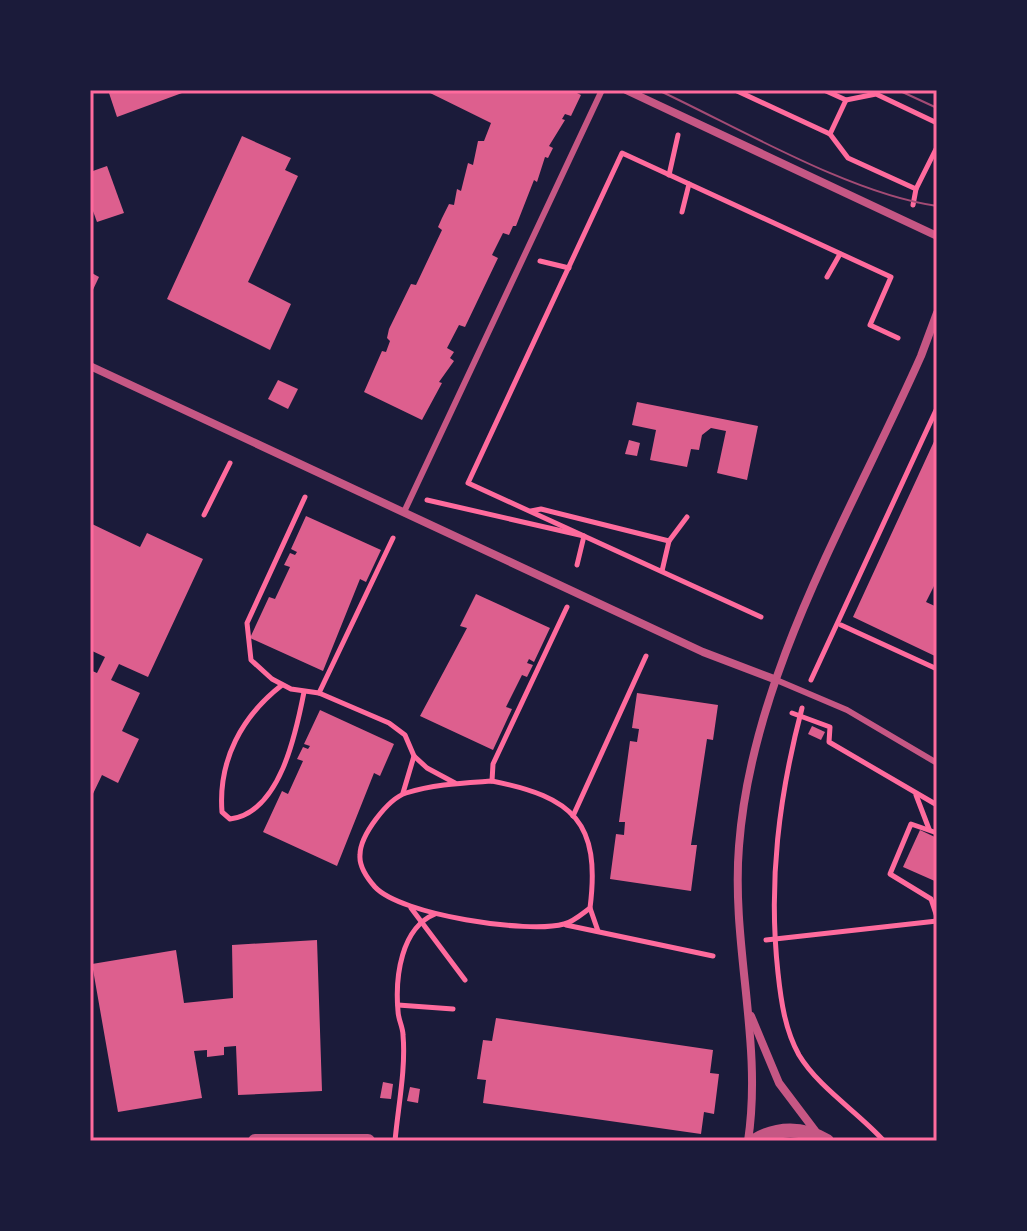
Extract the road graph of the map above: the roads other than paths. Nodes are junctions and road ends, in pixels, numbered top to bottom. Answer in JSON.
{"nodes":[{"id":1,"x":602,"y":90,"type":"edge"},
{"id":2,"x":626,"y":90,"type":"edge"},
{"id":3,"x":937,"y":236,"type":"edge"},
{"id":4,"x":937,"y":313,"type":"edge"},
{"id":5,"x":90,"y":366,"type":"edge"},
{"id":6,"x":404,"y":512,"type":"junction"},
{"id":7,"x":774,"y":679,"type":"junction"},
{"id":8,"x":937,"y":763,"type":"edge"},
{"id":9,"x":746,"y":1000,"type":"junction"},
{"id":10,"x":823,"y":1139,"type":"edge"},
{"id":11,"x":304,"y":1140,"type":"edge"},
{"id":12,"x":255,"y":1141,"type":"edge"},
{"id":13,"x":368,"y":1141,"type":"edge"},
{"id":14,"x":751,"y":1141,"type":"edge"}],
"edges":[{"from":1,"to":6,"type":"lane"},
{"from":2,"to":3,"type":"street"},
{"from":4,"to":7,"type":"street"},
{"from":5,"to":6,"type":"street"},
{"from":6,"to":7,"type":"street"},
{"from":7,"to":8,"type":"lane"},
{"from":7,"to":9,"type":"street"},
{"from":9,"to":10,"type":"street"},
{"from":9,"to":14,"type":"street"},
{"from":10,"to":14,"type":"street"},
{"from":11,"to":12,"type":"street"},
{"from":11,"to":13,"type":"street"}]}
